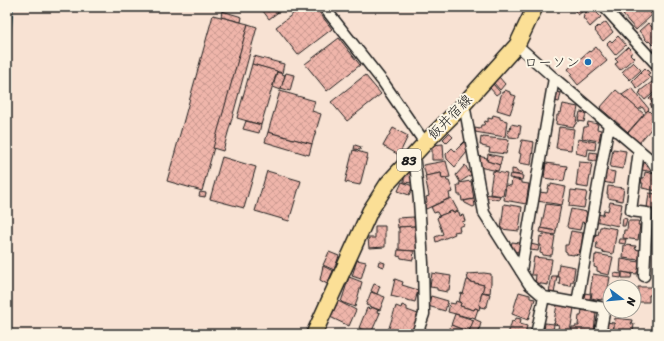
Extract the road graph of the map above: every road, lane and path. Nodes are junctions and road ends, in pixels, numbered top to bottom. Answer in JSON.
{"nodes":[{"id":1,"x":324,"y":7,"type":"edge"},
{"id":2,"x":535,"y":7,"type":"edge"},
{"id":3,"x":604,"y":7,"type":"edge"},
{"id":4,"x":517,"y":45,"type":"junction"},
{"id":5,"x":657,"y":66,"type":"edge"},
{"id":6,"x":554,"y":78,"type":"junction"},
{"id":7,"x":464,"y":104,"type":"junction"},
{"id":8,"x":609,"y":124,"type":"junction"},
{"id":9,"x":425,"y":143,"type":"junction"},
{"id":10,"x":639,"y":150,"type":"junction"},
{"id":11,"x":414,"y":154,"type":"junction"},
{"id":12,"x":657,"y":169,"type":"edge"},
{"id":13,"x":520,"y":271,"type":"junction"},
{"id":14,"x":644,"y":276,"type":"dead end"},
{"id":15,"x":544,"y":297,"type":"junction"},
{"id":16,"x":577,"y":303,"type":"junction"},
{"id":17,"x":314,"y":334,"type":"edge"},
{"id":18,"x":417,"y":334,"type":"edge"},
{"id":19,"x":536,"y":334,"type":"edge"},
{"id":20,"x":600,"y":334,"type":"edge"}],
"edges":[{"from":1,"to":9,"type":"street"},
{"from":2,"to":4,"type":"main road","name":"飯井宿線","number":"83"},
{"from":3,"to":5,"type":"street"},
{"from":4,"to":6,"type":"street"},
{"from":4,"to":7,"type":"main road","name":"飯井宿線","number":"83"},
{"from":6,"to":8,"type":"street"},
{"from":6,"to":13,"type":"street"},
{"from":7,"to":9,"type":"main road","name":"飯井宿線","number":"83"},
{"from":7,"to":13,"type":"street"},
{"from":8,"to":10,"type":"street"},
{"from":8,"to":16,"type":"street"},
{"from":9,"to":11,"type":"main road","name":"飯井宿線","number":"83"},
{"from":10,"to":12,"type":"street"},
{"from":10,"to":14,"type":"street"},
{"from":11,"to":17,"type":"main road","name":"飯井宿線","number":"83"},
{"from":11,"to":18,"type":"street"},
{"from":13,"to":15,"type":"street"},
{"from":15,"to":16,"type":"street"},
{"from":15,"to":19,"type":"street"},
{"from":16,"to":20,"type":"street"}]}
